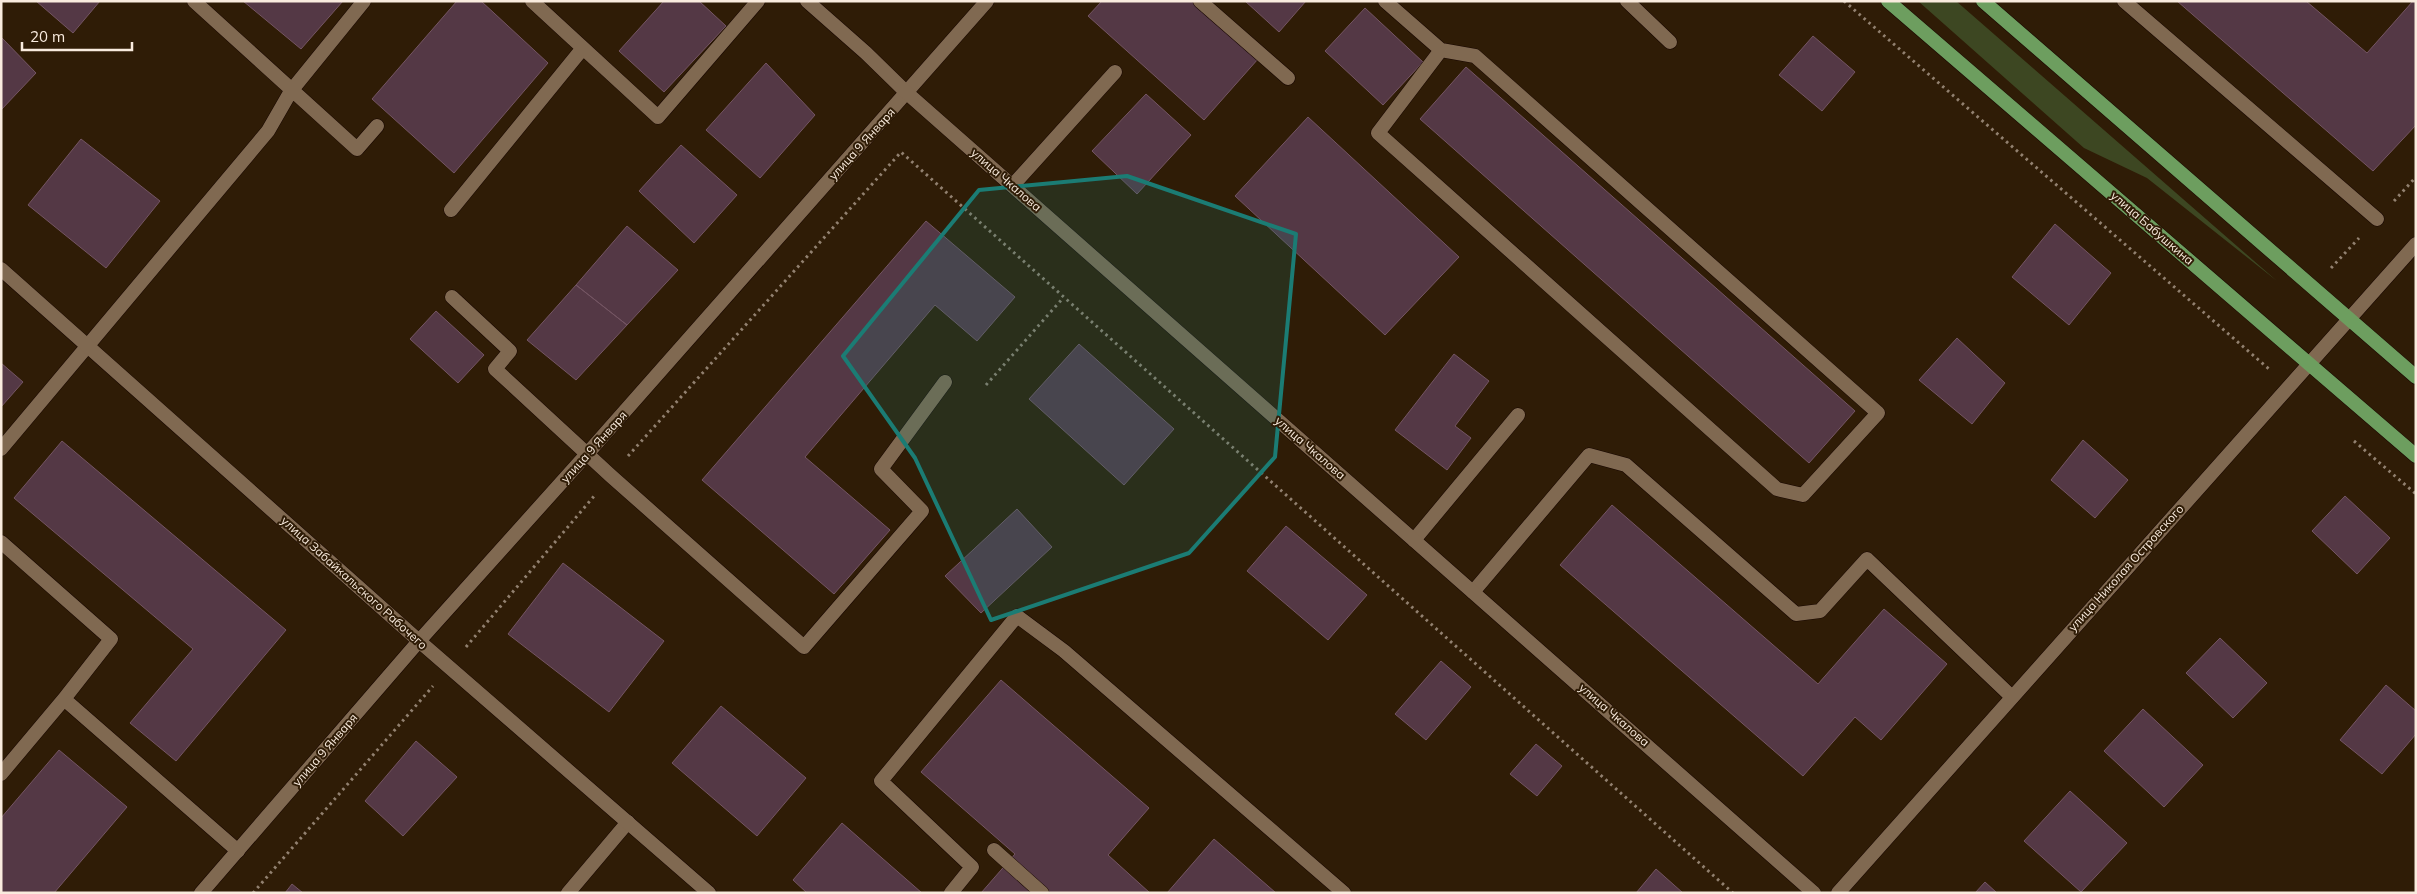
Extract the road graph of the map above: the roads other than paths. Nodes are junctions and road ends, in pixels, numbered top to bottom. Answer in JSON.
{"nodes":[{"id":1,"x":194,"y":1,"type":"edge"},
{"id":2,"x":364,"y":1,"type":"edge"},
{"id":3,"x":532,"y":1,"type":"edge"},
{"id":4,"x":758,"y":1,"type":"edge"},
{"id":5,"x":806,"y":1,"type":"edge"},
{"id":6,"x":987,"y":1,"type":"edge"},
{"id":7,"x":1200,"y":1,"type":"edge"},
{"id":8,"x":1384,"y":1,"type":"edge"},
{"id":9,"x":1627,"y":1,"type":"edge"},
{"id":10,"x":1888,"y":1,"type":"edge"},
{"id":11,"x":1983,"y":1,"type":"edge"},
{"id":12,"x":2124,"y":1,"type":"edge"},
{"id":13,"x":1670,"y":42,"type":"dead end"},
{"id":14,"x":583,"y":48,"type":"junction"},
{"id":15,"x":1441,"y":50,"type":"junction"},
{"id":16,"x":1115,"y":72,"type":"dead end"},
{"id":17,"x":1288,"y":78,"type":"dead end"},
{"id":18,"x":291,"y":91,"type":"junction"},
{"id":19,"x":908,"y":93,"type":"junction"},
{"id":20,"x":377,"y":126,"type":"dead end"},
{"id":21,"x":1013,"y":185,"type":"junction"},
{"id":22,"x":451,"y":210,"type":"dead end"},
{"id":23,"x":2377,"y":218,"type":"road end"},
{"id":24,"x":2416,"y":244,"type":"edge"},
{"id":25,"x":1,"y":269,"type":"edge"},
{"id":26,"x":452,"y":297,"type":"dead end"},
{"id":27,"x":2348,"y":318,"type":"junction"},
{"id":28,"x":88,"y":347,"type":"junction"},
{"id":29,"x":2309,"y":363,"type":"junction"},
{"id":30,"x":2416,"y":377,"type":"edge"},
{"id":31,"x":945,"y":382,"type":"dead end"},
{"id":32,"x":1518,"y":415,"type":"dead end"},
{"id":33,"x":1,"y":449,"type":"edge"},
{"id":34,"x":588,"y":454,"type":"junction"},
{"id":35,"x":2416,"y":456,"type":"edge"},
{"id":36,"x":1414,"y":540,"type":"junction"},
{"id":37,"x":1,"y":542,"type":"edge"},
{"id":38,"x":1474,"y":592,"type":"junction"},
{"id":39,"x":419,"y":641,"type":"junction"},
{"id":40,"x":2012,"y":697,"type":"junction"},
{"id":41,"x":64,"y":699,"type":"junction"},
{"id":42,"x":1,"y":774,"type":"edge"},
{"id":43,"x":628,"y":822,"type":"junction"},
{"id":44,"x":994,"y":850,"type":"dead end"},
{"id":45,"x":238,"y":851,"type":"junction"},
{"id":46,"x":201,"y":893,"type":"edge"},
{"id":47,"x":568,"y":893,"type":"edge"},
{"id":48,"x":709,"y":893,"type":"edge"},
{"id":49,"x":951,"y":893,"type":"edge"},
{"id":50,"x":1042,"y":893,"type":"edge"},
{"id":51,"x":1344,"y":893,"type":"edge"},
{"id":52,"x":1814,"y":893,"type":"edge"},
{"id":53,"x":1838,"y":893,"type":"edge"}],
"edges":[{"from":1,"to":18,"type":"street"},
{"from":2,"to":18,"type":"street"},
{"from":3,"to":14,"type":"street"},
{"from":4,"to":14,"type":"street"},
{"from":5,"to":19,"type":"street","name":"улица Чкалова"},
{"from":6,"to":19,"type":"street","name":"улица 9 Января"},
{"from":7,"to":17,"type":"street"},
{"from":8,"to":15,"type":"street"},
{"from":9,"to":13,"type":"street"},
{"from":10,"to":29,"type":"main road","name":"улица Бабушкина"},
{"from":11,"to":27,"type":"main road"},
{"from":12,"to":23,"type":"street"},
{"from":14,"to":22,"type":"street"},
{"from":15,"to":15,"type":"street"},
{"from":16,"to":21,"type":"street"},
{"from":18,"to":20,"type":"street"},
{"from":18,"to":28,"type":"street"},
{"from":19,"to":21,"type":"street","name":"улица Чкалова"},
{"from":19,"to":34,"type":"street","name":"улица 9 Января"},
{"from":21,"to":36,"type":"street","name":"улица Чкалова"},
{"from":24,"to":27,"type":"street","name":"улица Николая Островского"},
{"from":25,"to":28,"type":"street","name":"улица Забайкальского Рабочего"},
{"from":26,"to":34,"type":"street"},
{"from":27,"to":29,"type":"street","name":"улица Николая Островского"},
{"from":27,"to":30,"type":"main road"},
{"from":28,"to":33,"type":"street"},
{"from":28,"to":39,"type":"street","name":"улица Забайкальского Рабочего"},
{"from":29,"to":35,"type":"main road","name":"улица Бабушкина"},
{"from":29,"to":40,"type":"street","name":"улица Николая Островского"},
{"from":31,"to":34,"type":"street"},
{"from":32,"to":36,"type":"street"},
{"from":34,"to":39,"type":"street","name":"улица 9 Января"},
{"from":36,"to":38,"type":"street","name":"улица Чкалова"},
{"from":37,"to":41,"type":"street"},
{"from":38,"to":40,"type":"street"},
{"from":38,"to":52,"type":"street","name":"улица Чкалова"},
{"from":39,"to":43,"type":"street","name":"улица Забайкальского Рабочего"},
{"from":39,"to":45,"type":"street","name":"улица 9 Января"},
{"from":40,"to":53,"type":"street","name":"улица Николая Островского"},
{"from":41,"to":42,"type":"street"},
{"from":41,"to":45,"type":"street"},
{"from":43,"to":47,"type":"street"},
{"from":43,"to":48,"type":"street","name":"улица Забайкальского Рабочего"},
{"from":44,"to":50,"type":"street"},
{"from":45,"to":46,"type":"street","name":"улица 9 Января"},
{"from":49,"to":51,"type":"street"}]}
